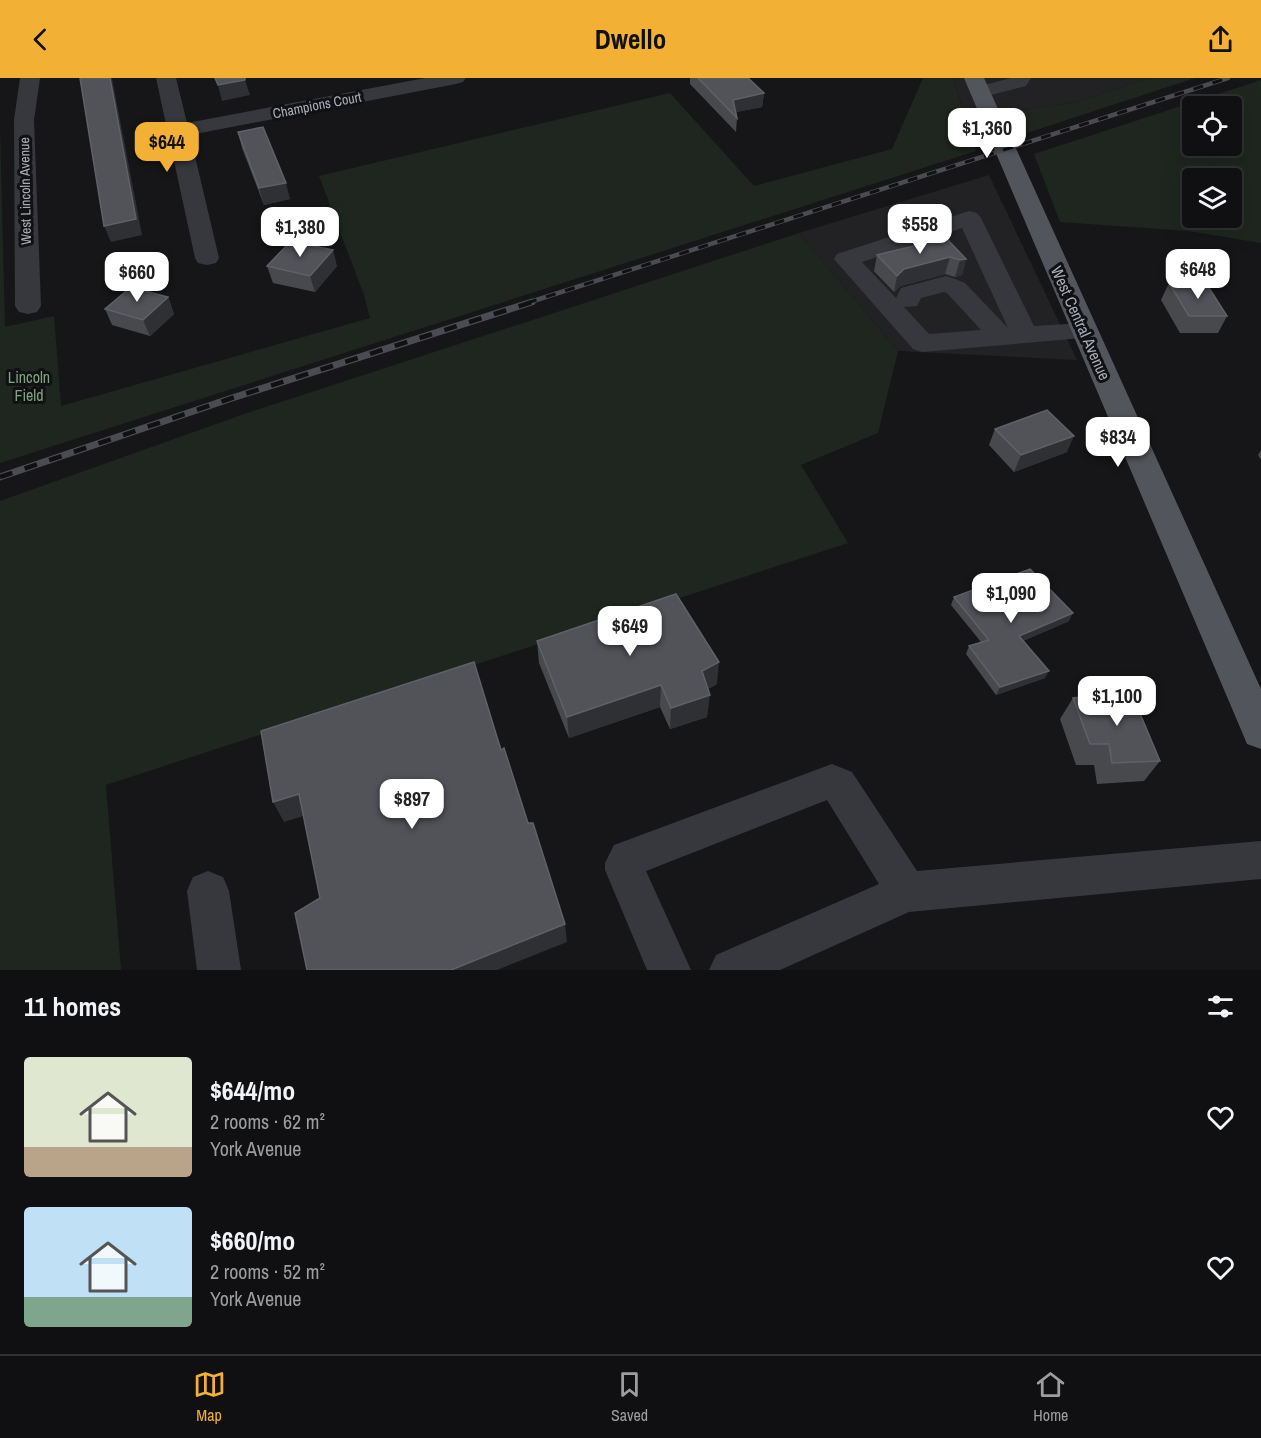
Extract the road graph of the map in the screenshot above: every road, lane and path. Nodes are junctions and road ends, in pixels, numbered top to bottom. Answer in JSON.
{"nodes":[{"id":1,"x":165,"y":78,"type":"edge"},
{"id":2,"x":456,"y":78,"type":"edge"},
{"id":3,"x":1021,"y":78,"type":"edge"},
{"id":4,"x":977,"y":85,"type":"edge"},
{"id":5,"x":30,"y":86,"type":"edge"},
{"id":6,"x":178,"y":131,"type":"junction"},
{"id":7,"x":25,"y":213,"type":"junction"},
{"id":8,"x":0,"y":217,"type":"edge"},
{"id":9,"x":207,"y":258,"type":"dead end"},
{"id":10,"x":898,"y":303,"type":"junction"},
{"id":11,"x":28,"y":306,"type":"dead end"},
{"id":12,"x":1085,"y":331,"type":"junction"},
{"id":13,"x":1014,"y":336,"type":"junction"},
{"id":14,"x":1261,"y":732,"type":"edge"},
{"id":15,"x":1261,"y":860,"type":"edge"},
{"id":16,"x":208,"y":891,"type":"dead end"},
{"id":17,"x":907,"y":892,"type":"junction"},
{"id":18,"x":219,"y":970,"type":"edge"},
{"id":19,"x":669,"y":970,"type":"edge"},
{"id":20,"x":731,"y":970,"type":"edge"}],
"edges":[{"from":1,"to":6,"type":"street"},
{"from":2,"to":6,"type":"street","name":"Champions Court"},
{"from":3,"to":4,"type":"street"},
{"from":4,"to":12,"type":"main road","name":"West Central Avenue"},
{"from":5,"to":7,"type":"street","name":"West Lincoln Avenue"},
{"from":6,"to":9,"type":"street"},
{"from":7,"to":8,"type":"street"},
{"from":7,"to":11,"type":"street","name":"West Lincoln Avenue"},
{"from":10,"to":13,"type":"street"},
{"from":10,"to":13,"type":"street"},
{"from":10,"to":13,"type":"street"},
{"from":12,"to":13,"type":"street"},
{"from":12,"to":14,"type":"main road","name":"West Central Avenue"},
{"from":15,"to":17,"type":"street"},
{"from":16,"to":18,"type":"street"},
{"from":17,"to":19,"type":"street"},
{"from":17,"to":20,"type":"street"}]}
